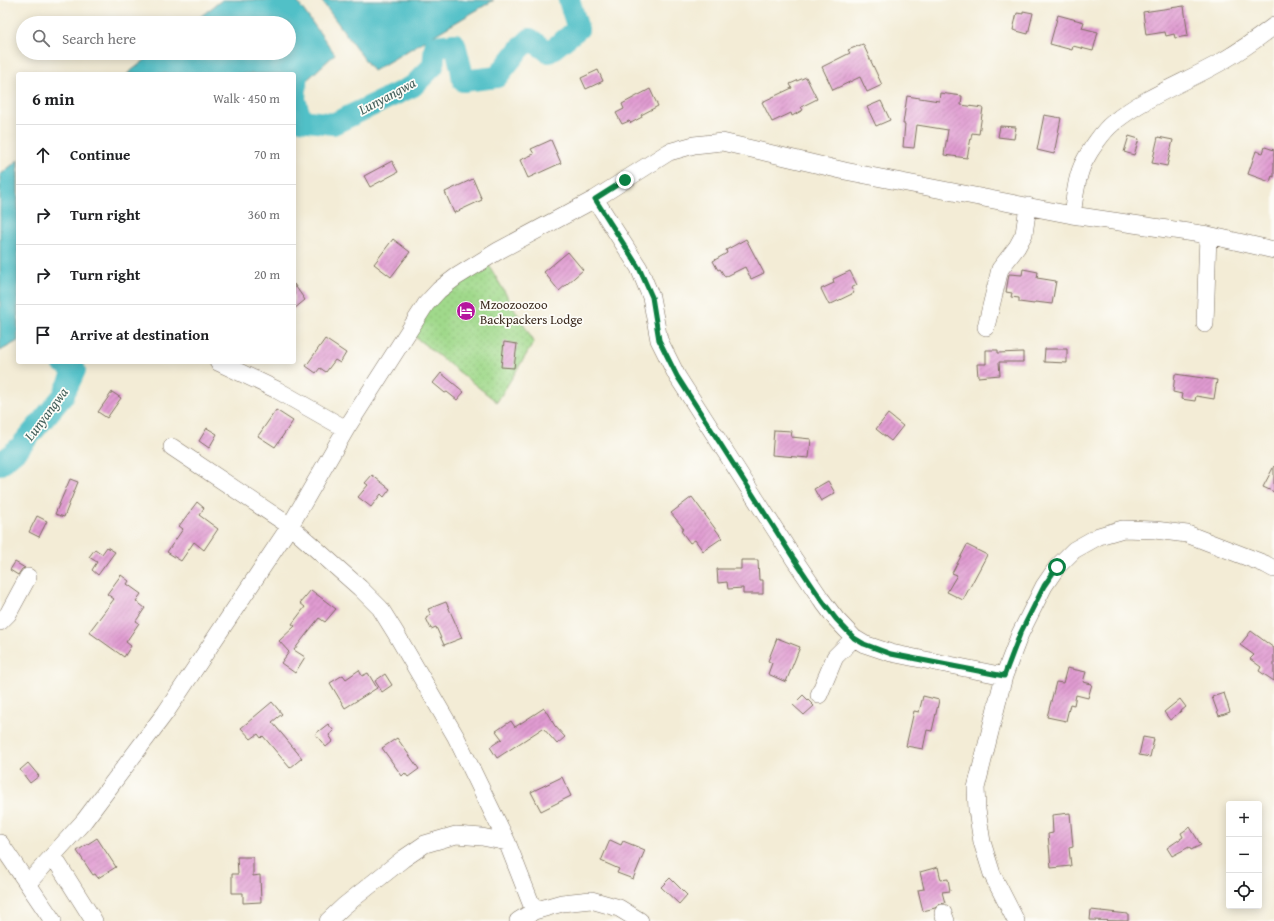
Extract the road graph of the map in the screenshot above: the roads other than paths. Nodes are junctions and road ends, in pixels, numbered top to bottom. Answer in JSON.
{"nodes":[{"id":1,"x":1274,"y":26,"type":"edge"},
{"id":2,"x":595,"y":199,"type":"junction"},
{"id":3,"x":1028,"y":206,"type":"junction"},
{"id":4,"x":1072,"y":215,"type":"junction"},
{"id":5,"x":1208,"y":235,"type":"junction"},
{"id":6,"x":1274,"y":250,"type":"edge"},
{"id":7,"x":1205,"y":324,"type":"dead end"},
{"id":8,"x":986,"y":327,"type":"dead end"},
{"id":9,"x":222,"y":364,"type":"edge"},
{"id":10,"x":346,"y":429,"type":"junction"},
{"id":11,"x":172,"y":446,"type":"dead end"},
{"id":12,"x":290,"y":526,"type":"junction"},
{"id":13,"x":1274,"y":569,"type":"edge"},
{"id":14,"x":28,"y":577,"type":"dead end"},
{"id":15,"x":0,"y":622,"type":"edge"},
{"id":16,"x":854,"y":638,"type":"junction"},
{"id":17,"x":1004,"y":676,"type":"junction"},
{"id":18,"x":819,"y":695,"type":"dead end"},
{"id":19,"x":507,"y":842,"type":"junction"},
{"id":20,"x":0,"y":843,"type":"edge"},
{"id":21,"x":53,"y":856,"type":"junction"},
{"id":22,"x":28,"y":883,"type":"junction"},
{"id":23,"x":534,"y":911,"type":"junction"},
{"id":24,"x":53,"y":921,"type":"edge"},
{"id":25,"x":94,"y":921,"type":"edge"},
{"id":26,"x":328,"y":921,"type":"edge"},
{"id":27,"x":518,"y":921,"type":"edge"},
{"id":28,"x":640,"y":921,"type":"edge"},
{"id":29,"x":1016,"y":921,"type":"edge"}],
"edges":[{"from":1,"to":4,"type":"street"},
{"from":2,"to":3,"type":"street"},
{"from":2,"to":10,"type":"street"},
{"from":2,"to":16,"type":"street"},
{"from":3,"to":4,"type":"street"},
{"from":3,"to":8,"type":"street"},
{"from":4,"to":5,"type":"street"},
{"from":5,"to":6,"type":"street"},
{"from":5,"to":7,"type":"street"},
{"from":9,"to":10,"type":"street"},
{"from":10,"to":12,"type":"street"},
{"from":11,"to":12,"type":"street"},
{"from":12,"to":19,"type":"street"},
{"from":12,"to":21,"type":"street"},
{"from":13,"to":17,"type":"street"},
{"from":14,"to":15,"type":"street"},
{"from":16,"to":17,"type":"street"},
{"from":16,"to":18,"type":"street"},
{"from":17,"to":29,"type":"street"},
{"from":19,"to":23,"type":"street"},
{"from":19,"to":26,"type":"street"},
{"from":20,"to":22,"type":"street"},
{"from":21,"to":22,"type":"street"},
{"from":21,"to":25,"type":"street"},
{"from":22,"to":24,"type":"street"},
{"from":23,"to":27,"type":"street"},
{"from":23,"to":28,"type":"street"}]}
